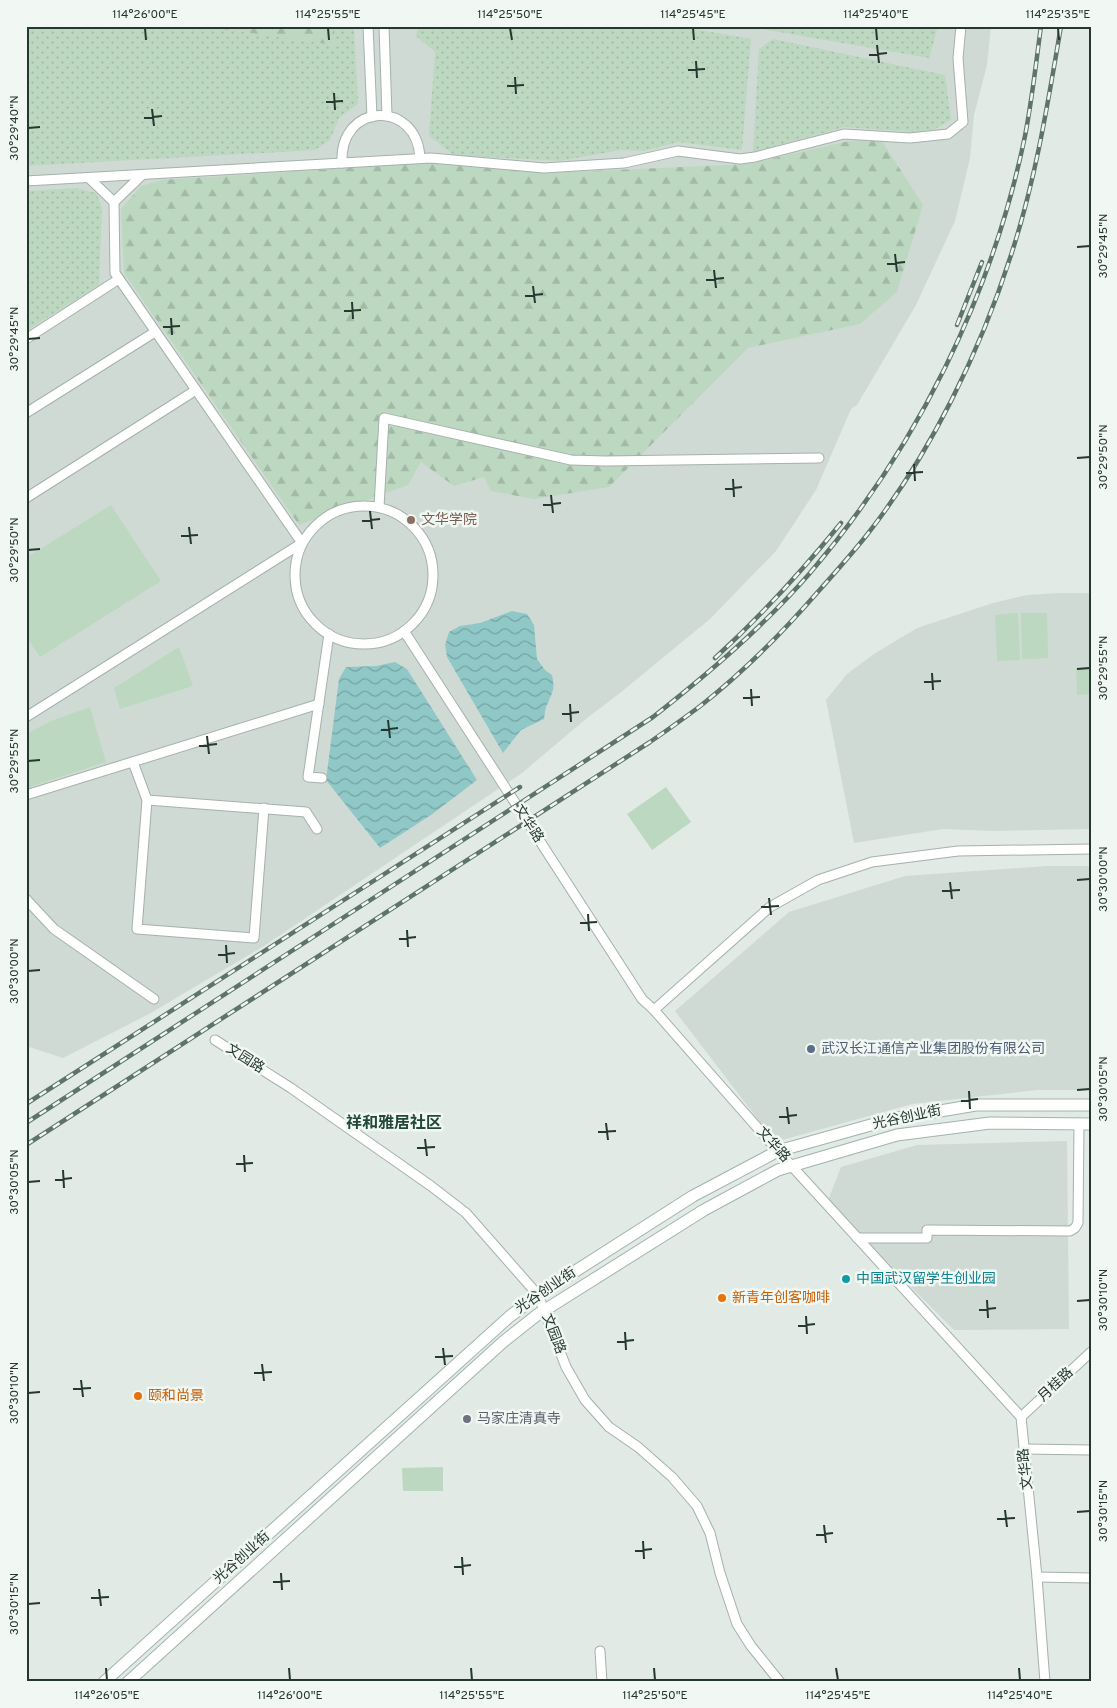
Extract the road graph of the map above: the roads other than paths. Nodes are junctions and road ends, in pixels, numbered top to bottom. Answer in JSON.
{"nodes":[{"id":1,"x":368,"y":26,"type":"edge"},
{"id":2,"x":384,"y":26,"type":"edge"},
{"id":3,"x":961,"y":26,"type":"edge"},
{"id":4,"x":387,"y":116,"type":"junction"},
{"id":5,"x":372,"y":117,"type":"junction"},
{"id":6,"x":420,"y":158,"type":"junction"},
{"id":7,"x":342,"y":163,"type":"junction"},
{"id":8,"x":142,"y":175,"type":"junction"},
{"id":9,"x":89,"y":178,"type":"junction"},
{"id":10,"x":26,"y":181,"type":"edge"},
{"id":11,"x":114,"y":202,"type":"junction"},
{"id":12,"x":119,"y":279,"type":"junction"},
{"id":13,"x":155,"y":332,"type":"junction"},
{"id":14,"x":26,"y":339,"type":"edge"},
{"id":15,"x":196,"y":390,"type":"junction"},
{"id":16,"x":26,"y":413,"type":"edge"},
{"id":17,"x":818,"y":458,"type":"dead end"},
{"id":18,"x":27,"y":497,"type":"edge"},
{"id":19,"x":379,"y":507,"type":"junction"},
{"id":20,"x":302,"y":544,"type":"junction"},
{"id":21,"x":404,"y":631,"type":"junction"},
{"id":22,"x":330,"y":634,"type":"junction"},
{"id":23,"x":319,"y":704,"type":"junction"},
{"id":24,"x":26,"y":716,"type":"edge"},
{"id":25,"x":133,"y":762,"type":"junction"},
{"id":26,"x":322,"y":778,"type":"dead end"},
{"id":27,"x":26,"y":795,"type":"edge"},
{"id":28,"x":146,"y":800,"type":"junction"},
{"id":29,"x":264,"y":808,"type":"junction"},
{"id":30,"x":316,"y":829,"type":"dead end"},
{"id":31,"x":1091,"y":849,"type":"edge"},
{"id":32,"x":26,"y":899,"type":"edge"},
{"id":33,"x":154,"y":999,"type":"dead end"},
{"id":34,"x":654,"y":1010,"type":"junction"},
{"id":35,"x":215,"y":1040,"type":"dead end"},
{"id":36,"x":1091,"y":1105,"type":"edge"},
{"id":37,"x":1079,"y":1123,"type":"junction"},
{"id":38,"x":1091,"y":1124,"type":"edge"},
{"id":39,"x":778,"y":1151,"type":"junction"},
{"id":40,"x":792,"y":1166,"type":"junction"},
{"id":41,"x":858,"y":1238,"type":"junction"},
{"id":42,"x":538,"y":1295,"type":"junction"},
{"id":43,"x":544,"y":1310,"type":"junction"},
{"id":44,"x":1091,"y":1352,"type":"edge"},
{"id":45,"x":1021,"y":1417,"type":"junction"},
{"id":46,"x":1024,"y":1449,"type":"junction"},
{"id":47,"x":1091,"y":1450,"type":"edge"},
{"id":48,"x":1037,"y":1577,"type":"junction"},
{"id":49,"x":1091,"y":1578,"type":"edge"},
{"id":50,"x":600,"y":1651,"type":"dead end"},
{"id":51,"x":104,"y":1682,"type":"edge"},
{"id":52,"x":128,"y":1682,"type":"edge"},
{"id":53,"x":602,"y":1682,"type":"edge"},
{"id":54,"x":780,"y":1682,"type":"edge"},
{"id":55,"x":1045,"y":1682,"type":"edge"}],
"edges":[{"from":1,"to":5,"type":"street"},
{"from":2,"to":4,"type":"street"},
{"from":3,"to":6,"type":"street"},
{"from":4,"to":5,"type":"street"},
{"from":4,"to":6,"type":"street"},
{"from":5,"to":7,"type":"street"},
{"from":6,"to":7,"type":"street"},
{"from":7,"to":8,"type":"street"},
{"from":8,"to":9,"type":"street"},
{"from":8,"to":11,"type":"street"},
{"from":9,"to":10,"type":"street"},
{"from":9,"to":11,"type":"street"},
{"from":11,"to":12,"type":"street"},
{"from":12,"to":13,"type":"street"},
{"from":12,"to":14,"type":"street"},
{"from":13,"to":15,"type":"street"},
{"from":13,"to":16,"type":"street"},
{"from":15,"to":18,"type":"street"},
{"from":15,"to":20,"type":"street"},
{"from":17,"to":19,"type":"street"},
{"from":19,"to":20,"type":"street"},
{"from":19,"to":21,"type":"street"},
{"from":20,"to":22,"type":"street"},
{"from":20,"to":24,"type":"street"},
{"from":21,"to":22,"type":"street"},
{"from":21,"to":34,"type":"street","name":"文华路"},
{"from":22,"to":23,"type":"street"},
{"from":23,"to":25,"type":"street"},
{"from":23,"to":26,"type":"street"},
{"from":25,"to":27,"type":"street"},
{"from":25,"to":28,"type":"street"},
{"from":28,"to":29,"type":"street"},
{"from":28,"to":29,"type":"street"},
{"from":29,"to":30,"type":"street"},
{"from":31,"to":34,"type":"street"},
{"from":32,"to":33,"type":"street"},
{"from":34,"to":39,"type":"street","name":"文华路"},
{"from":35,"to":42,"type":"street","name":"文园路"},
{"from":36,"to":39,"type":"main road","name":"光谷创业街"},
{"from":37,"to":38,"type":"main road","name":"光谷创业街"},
{"from":37,"to":40,"type":"main road","name":"光谷创业街"},
{"from":37,"to":41,"type":"street"},
{"from":39,"to":40,"type":"street","name":"文华路"},
{"from":39,"to":42,"type":"main road","name":"光谷创业街"},
{"from":40,"to":41,"type":"street","name":"文华路"},
{"from":40,"to":43,"type":"main road","name":"光谷创业街"},
{"from":41,"to":45,"type":"street","name":"文华路"},
{"from":42,"to":43,"type":"street","name":"文园路"},
{"from":42,"to":51,"type":"main road","name":"光谷创业街"},
{"from":43,"to":52,"type":"main road","name":"光谷创业街"},
{"from":43,"to":54,"type":"street","name":"文园路"},
{"from":44,"to":45,"type":"street","name":"月桂路"},
{"from":45,"to":46,"type":"street","name":"文华路"},
{"from":46,"to":47,"type":"street"},
{"from":46,"to":48,"type":"street","name":"文华路"},
{"from":48,"to":49,"type":"street"},
{"from":48,"to":55,"type":"street","name":"文华路"},
{"from":50,"to":53,"type":"street"}]}
